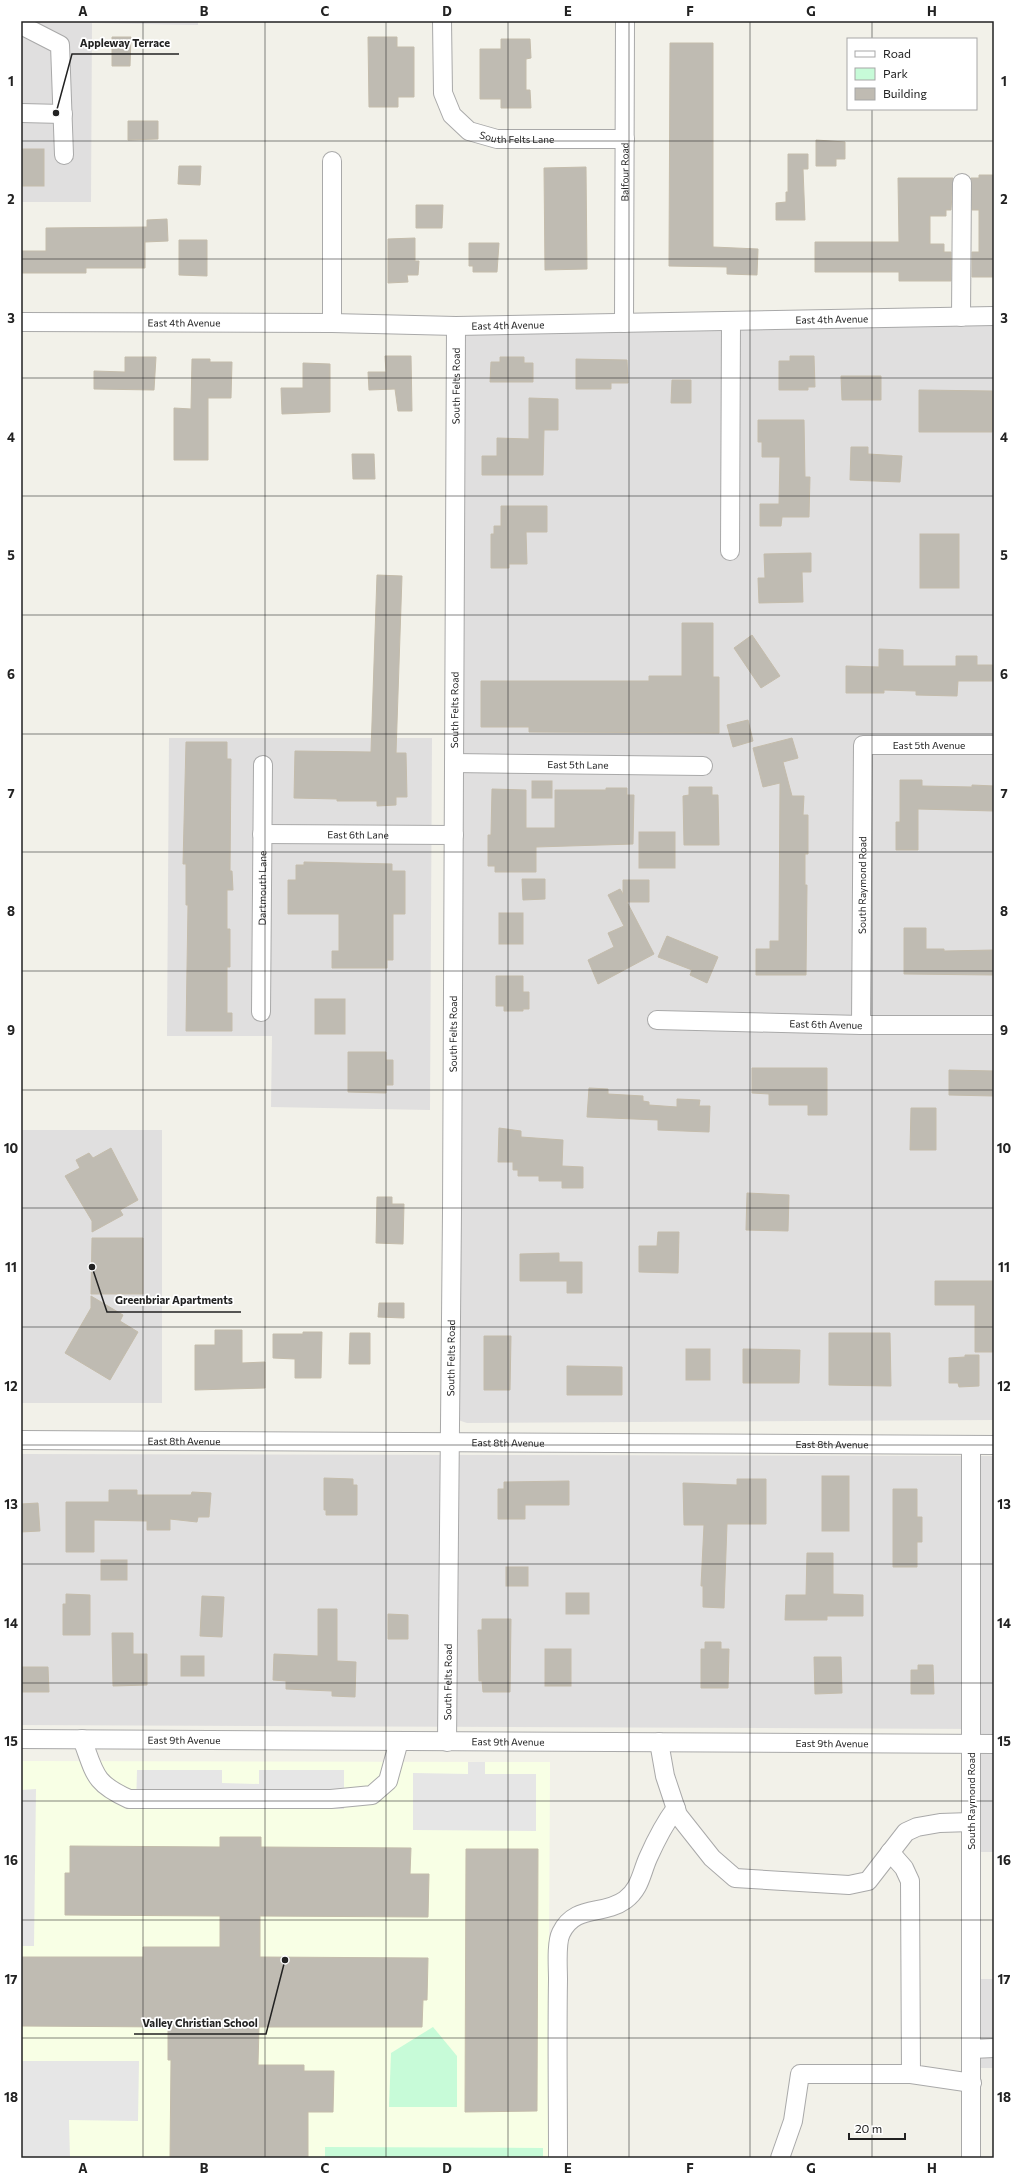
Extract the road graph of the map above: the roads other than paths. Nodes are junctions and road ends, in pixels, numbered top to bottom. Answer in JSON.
{"nodes":[{"id":1,"x":625,"y":21,"type":"edge"},
{"id":2,"x":21,"y":25,"type":"edge"},
{"id":3,"x":442,"y":27,"type":"edge"},
{"id":4,"x":21,"y":113,"type":"edge"},
{"id":5,"x":63,"y":114,"type":"junction"},
{"id":6,"x":625,"y":139,"type":"junction"},
{"id":7,"x":64,"y":155,"type":"dead end"},
{"id":8,"x":332,"y":161,"type":"dead end"},
{"id":9,"x":962,"y":183,"type":"dead end"},
{"id":10,"x":994,"y":316,"type":"edge"},
{"id":11,"x":962,"y":317,"type":"junction"},
{"id":12,"x":731,"y":321,"type":"junction"},
{"id":13,"x":21,"y":322,"type":"edge"},
{"id":14,"x":332,"y":323,"type":"junction"},
{"id":15,"x":624,"y":323,"type":"junction"},
{"id":16,"x":456,"y":326,"type":"junction"},
{"id":17,"x":730,"y":551,"type":"dead end"},
{"id":18,"x":863,"y":745,"type":"joint"},
{"id":19,"x":994,"y":745,"type":"edge"},
{"id":20,"x":454,"y":763,"type":"junction"},
{"id":21,"x":263,"y":765,"type":"dead end"},
{"id":22,"x":703,"y":766,"type":"dead end"},
{"id":23,"x":262,"y":834,"type":"junction"},
{"id":24,"x":454,"y":835,"type":"junction"},
{"id":25,"x":262,"y":1012,"type":"dead end"},
{"id":26,"x":657,"y":1020,"type":"dead end"},
{"id":27,"x":862,"y":1025,"type":"junction"},
{"id":28,"x":994,"y":1025,"type":"edge"},
{"id":29,"x":21,"y":1440,"type":"edge"},
{"id":30,"x":451,"y":1441,"type":"junction"},
{"id":31,"x":971,"y":1445,"type":"junction"},
{"id":32,"x":994,"y":1445,"type":"edge"},
{"id":33,"x":21,"y":1739,"type":"edge"},
{"id":34,"x":82,"y":1739,"type":"junction"},
{"id":35,"x":399,"y":1741,"type":"junction"},
{"id":36,"x":447,"y":1742,"type":"junction"},
{"id":37,"x":659,"y":1742,"type":"junction"},
{"id":38,"x":971,"y":1744,"type":"junction"},
{"id":39,"x":994,"y":1744,"type":"edge"},
{"id":40,"x":676,"y":1808,"type":"junction"},
{"id":41,"x":971,"y":1822,"type":"junction"},
{"id":42,"x":890,"y":1852,"type":"junction"},
{"id":43,"x":972,"y":2048,"type":"junction"},
{"id":44,"x":994,"y":2048,"type":"edge"},
{"id":45,"x":910,"y":2074,"type":"junction"},
{"id":46,"x":972,"y":2084,"type":"junction"},
{"id":47,"x":558,"y":2158,"type":"edge"},
{"id":48,"x":780,"y":2158,"type":"edge"},
{"id":49,"x":972,"y":2158,"type":"edge"}],
"edges":[{"from":1,"to":6,"type":"street","name":"Balfour Road"},
{"from":2,"to":5,"type":"street"},
{"from":3,"to":6,"type":"street","name":"South Felts Lane"},
{"from":4,"to":5,"type":"street"},
{"from":5,"to":7,"type":"street"},
{"from":6,"to":15,"type":"street","name":"Balfour Road"},
{"from":8,"to":14,"type":"street"},
{"from":9,"to":11,"type":"street"},
{"from":10,"to":11,"type":"street","name":"East 4th Avenue"},
{"from":11,"to":12,"type":"street","name":"East 4th Avenue"},
{"from":12,"to":15,"type":"street","name":"East 4th Avenue"},
{"from":12,"to":17,"type":"street"},
{"from":13,"to":14,"type":"street","name":"East 4th Avenue"},
{"from":14,"to":16,"type":"street","name":"East 4th Avenue"},
{"from":15,"to":16,"type":"street","name":"East 4th Avenue"},
{"from":16,"to":20,"type":"street","name":"South Felts Road"},
{"from":18,"to":19,"type":"street","name":"East 5th Avenue"},
{"from":18,"to":27,"type":"street","name":"South Raymond Road"},
{"from":20,"to":22,"type":"street","name":"East 5th Lane"},
{"from":20,"to":24,"type":"street","name":"South Felts Road"},
{"from":21,"to":23,"type":"street","name":"Dartmouth Lane"},
{"from":23,"to":24,"type":"street","name":"East 6th Lane"},
{"from":23,"to":25,"type":"street","name":"Dartmouth Lane"},
{"from":24,"to":30,"type":"street","name":"South Felts Road"},
{"from":26,"to":27,"type":"street","name":"East 6th Avenue"},
{"from":27,"to":28,"type":"street","name":"East 6th Avenue"},
{"from":29,"to":30,"type":"street","name":"East 8th Avenue"},
{"from":30,"to":31,"type":"street","name":"East 8th Avenue"},
{"from":30,"to":36,"type":"street","name":"South Felts Road"},
{"from":31,"to":32,"type":"street","name":"East 8th Avenue"},
{"from":31,"to":38,"type":"street","name":"South Raymond Road"},
{"from":33,"to":34,"type":"street","name":"East 9th Avenue"},
{"from":34,"to":35,"type":"street","name":"East 9th Avenue"},
{"from":34,"to":35,"type":"street"},
{"from":35,"to":36,"type":"street","name":"East 9th Avenue"},
{"from":36,"to":37,"type":"street","name":"East 9th Avenue"},
{"from":37,"to":38,"type":"street","name":"East 9th Avenue"},
{"from":37,"to":40,"type":"street"},
{"from":38,"to":39,"type":"street","name":"East 9th Avenue"},
{"from":38,"to":41,"type":"street","name":"South Raymond Road"},
{"from":40,"to":42,"type":"street"},
{"from":40,"to":47,"type":"street"},
{"from":41,"to":42,"type":"street"},
{"from":41,"to":43,"type":"street","name":"South Raymond Road"},
{"from":42,"to":45,"type":"street"},
{"from":43,"to":44,"type":"street"},
{"from":43,"to":46,"type":"street","name":"South Raymond Road"},
{"from":45,"to":46,"type":"street"},
{"from":45,"to":48,"type":"street"},
{"from":46,"to":49,"type":"street","name":"South Raymond Road"}]}
